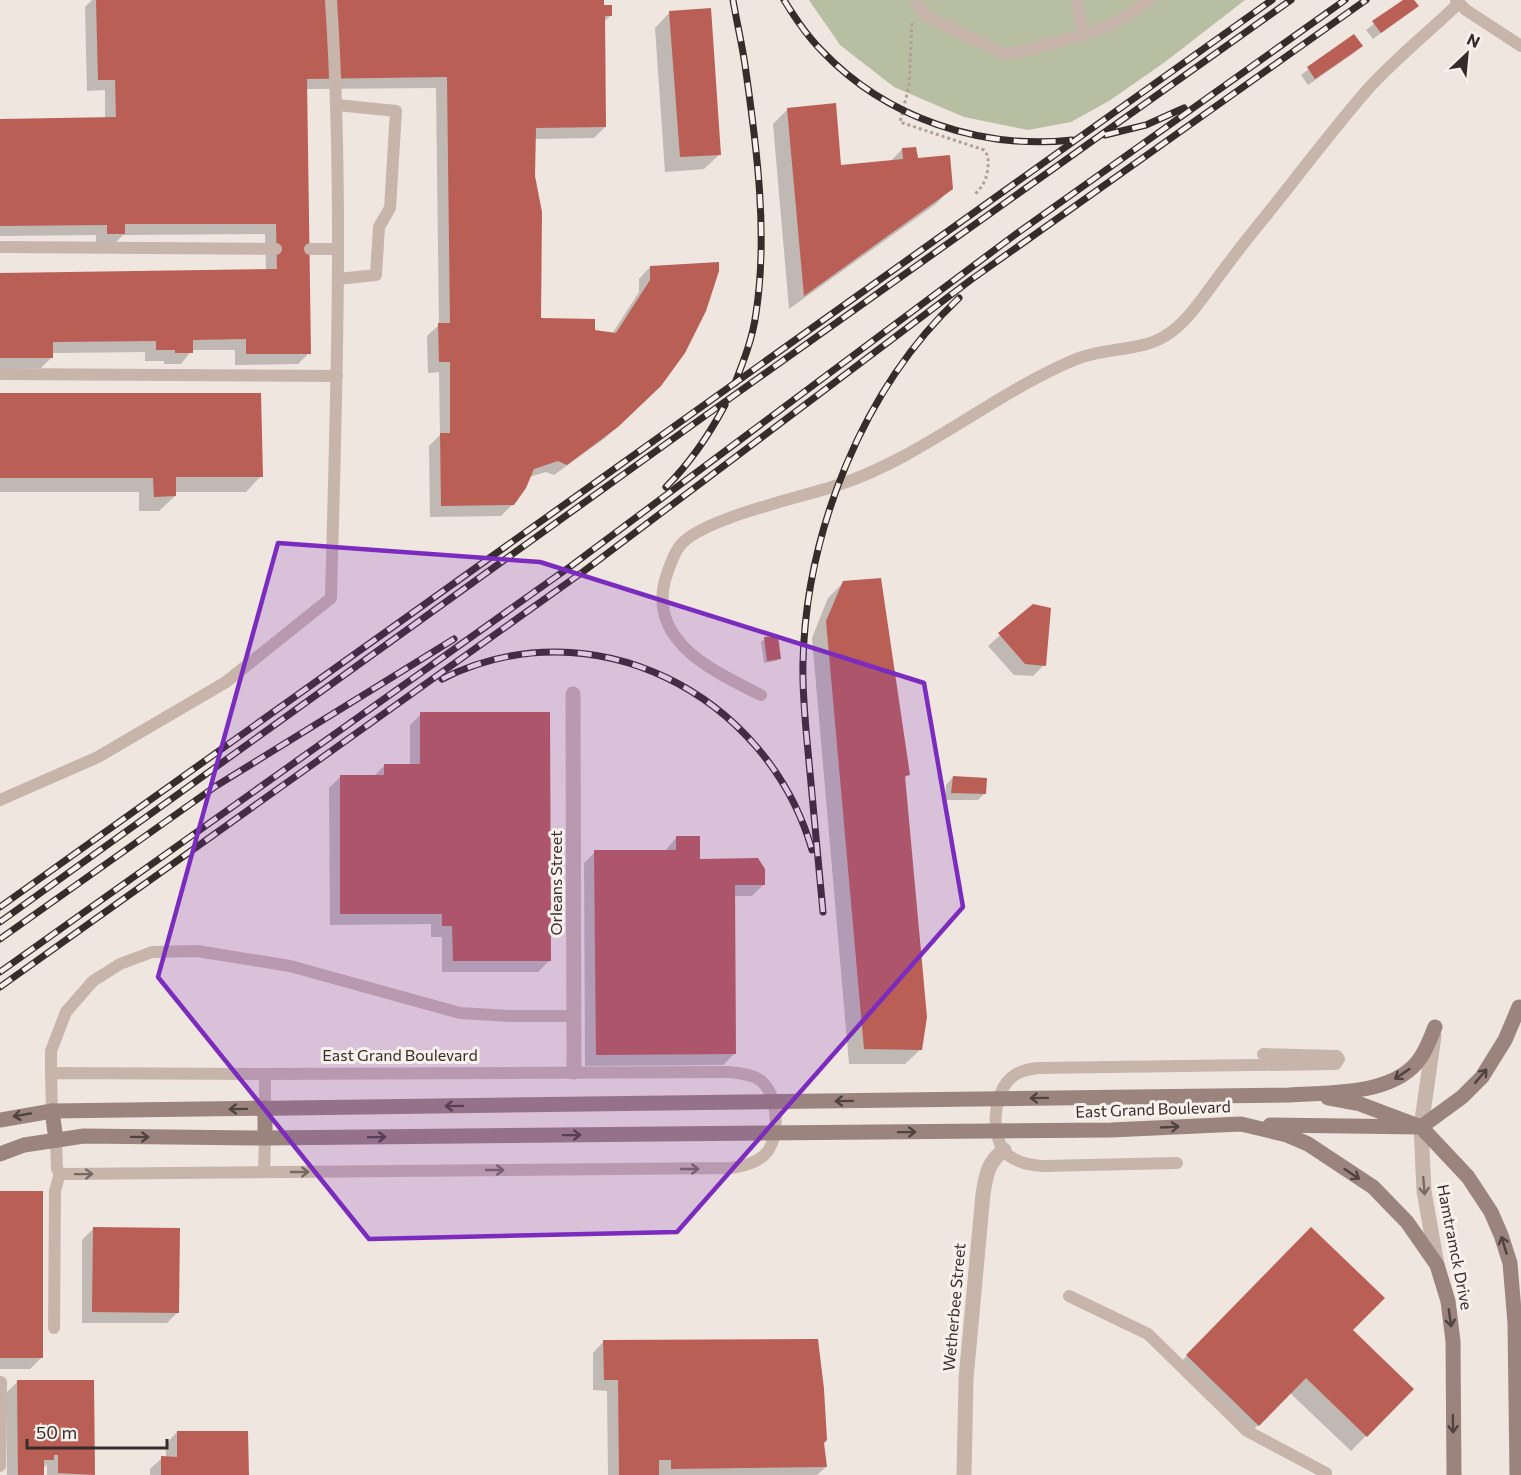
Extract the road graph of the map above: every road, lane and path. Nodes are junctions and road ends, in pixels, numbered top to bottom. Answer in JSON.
{"nodes":[{"id":1,"x":331,"y":0,"type":"edge"},
{"id":2,"x":915,"y":0,"type":"edge"},
{"id":3,"x":1077,"y":0,"type":"edge"},
{"id":4,"x":1150,"y":0,"type":"edge"},
{"id":5,"x":1457,"y":2,"type":"edge"},
{"id":6,"x":912,"y":20,"type":"dead end"},
{"id":7,"x":1083,"y":35,"type":"junction"},
{"id":8,"x":1521,"y":46,"type":"edge"},
{"id":9,"x":337,"y":105,"type":"junction"},
{"id":10,"x":974,"y":195,"type":"dead end"},
{"id":11,"x":0,"y":247,"type":"edge"},
{"id":12,"x":276,"y":249,"type":"dead end"},
{"id":13,"x":309,"y":249,"type":"dead end"},
{"id":14,"x":337,"y":249,"type":"junction"},
{"id":15,"x":338,"y":279,"type":"junction"},
{"id":16,"x":0,"y":374,"type":"edge"},
{"id":17,"x":337,"y":376,"type":"junction"},
{"id":18,"x":573,"y":694,"type":"dead end"},
{"id":19,"x":761,"y":695,"type":"dead end"},
{"id":20,"x":0,"y":800,"type":"edge"},
{"id":21,"x":1519,"y":1007,"type":"dead end"},
{"id":22,"x":574,"y":1016,"type":"junction"},
{"id":23,"x":1435,"y":1027,"type":"joint"},
{"id":24,"x":1263,"y":1054,"type":"dead end"},
{"id":25,"x":574,"y":1072,"type":"junction"},
{"id":26,"x":51,"y":1073,"type":"junction"},
{"id":27,"x":265,"y":1074,"type":"junction"},
{"id":28,"x":1289,"y":1095,"type":"junction"},
{"id":29,"x":265,"y":1108,"type":"junction"},
{"id":30,"x":52,"y":1111,"type":"junction"},
{"id":31,"x":0,"y":1120,"type":"edge"},
{"id":32,"x":1241,"y":1124,"type":"junction"},
{"id":33,"x":1421,"y":1127,"type":"junction"},
{"id":34,"x":265,"y":1138,"type":"junction"},
{"id":35,"x":56,"y":1140,"type":"junction"},
{"id":36,"x":1004,"y":1150,"type":"junction"},
{"id":37,"x":0,"y":1154,"type":"edge"},
{"id":38,"x":1177,"y":1163,"type":"dead end"},
{"id":39,"x":264,"y":1172,"type":"junction"},
{"id":40,"x":60,"y":1173,"type":"junction"},
{"id":41,"x":1437,"y":1265,"type":"junction"},
{"id":42,"x":1070,"y":1296,"type":"dead end"},
{"id":43,"x":54,"y":1328,"type":"dead end"},
{"id":44,"x":2,"y":1382,"type":"dead end"},
{"id":45,"x":0,"y":1466,"type":"edge"},
{"id":46,"x":964,"y":1475,"type":"edge"},
{"id":47,"x":1326,"y":1475,"type":"edge"},
{"id":48,"x":1454,"y":1475,"type":"edge"},
{"id":49,"x":1517,"y":1475,"type":"edge"}],
"edges":[{"from":1,"to":9,"type":"lane"},
{"from":2,"to":7,"type":"lane"},
{"from":3,"to":7,"type":"lane"},
{"from":4,"to":7,"type":"lane"},
{"from":5,"to":8,"type":"lane"},
{"from":5,"to":19,"type":"lane"},
{"from":6,"to":10,"type":"path"},
{"from":9,"to":14,"type":"lane"},
{"from":9,"to":15,"type":"lane"},
{"from":11,"to":12,"type":"lane"},
{"from":13,"to":14,"type":"lane"},
{"from":14,"to":15,"type":"lane"},
{"from":15,"to":17,"type":"lane"},
{"from":16,"to":17,"type":"lane"},
{"from":17,"to":20,"type":"lane"},
{"from":18,"to":22,"type":"street","name":"Orleans Street"},
{"from":33,"to":21,"type":"main road","one_way":true},
{"from":22,"to":25,"type":"street","name":"Orleans Street"},
{"from":22,"to":26,"type":"lane"},
{"from":23,"to":28,"type":"main road","one_way":true},
{"from":23,"to":33,"type":"street","name":"Hamtramck Drive"},
{"from":24,"to":36,"type":"lane"},
{"from":25,"to":27,"type":"lane","name":"East Grand Boulevard"},
{"from":39,"to":25,"type":"lane","name":"East Grand Boulevard","one_way":true},
{"from":26,"to":27,"type":"lane","name":"East Grand Boulevard"},
{"from":26,"to":30,"type":"lane"},
{"from":27,"to":29,"type":"lane"},
{"from":28,"to":29,"type":"main road","name":"East Grand Boulevard","one_way":true},
{"from":28,"to":33,"type":"main road"},
{"from":29,"to":30,"type":"main road","name":"East Grand Boulevard","one_way":true},
{"from":29,"to":34,"type":"main road"},
{"from":30,"to":31,"type":"main road","name":"East Grand Boulevard","one_way":true},
{"from":30,"to":35,"type":"main road"},
{"from":32,"to":33,"type":"main road"},
{"from":34,"to":32,"type":"main road","name":"East Grand Boulevard","one_way":true},
{"from":32,"to":41,"type":"main road","name":"East Grand Boulevard","one_way":true},
{"from":33,"to":41,"type":"street","name":"Hamtramck Drive","one_way":true},
{"from":49,"to":33,"type":"main road","one_way":true},
{"from":35,"to":34,"type":"main road","name":"East Grand Boulevard","one_way":true},
{"from":34,"to":39,"type":"lane"},
{"from":35,"to":37,"type":"main road","name":"East Grand Boulevard"},
{"from":35,"to":40,"type":"lane"},
{"from":36,"to":38,"type":"lane"},
{"from":36,"to":46,"type":"street","name":"Wetherbee Street"},
{"from":40,"to":39,"type":"lane","name":"East Grand Boulevard","one_way":true},
{"from":40,"to":43,"type":"lane"},
{"from":41,"to":48,"type":"main road","name":"Hamtramck Drive","one_way":true},
{"from":42,"to":47,"type":"lane"},
{"from":44,"to":45,"type":"lane"}]}
